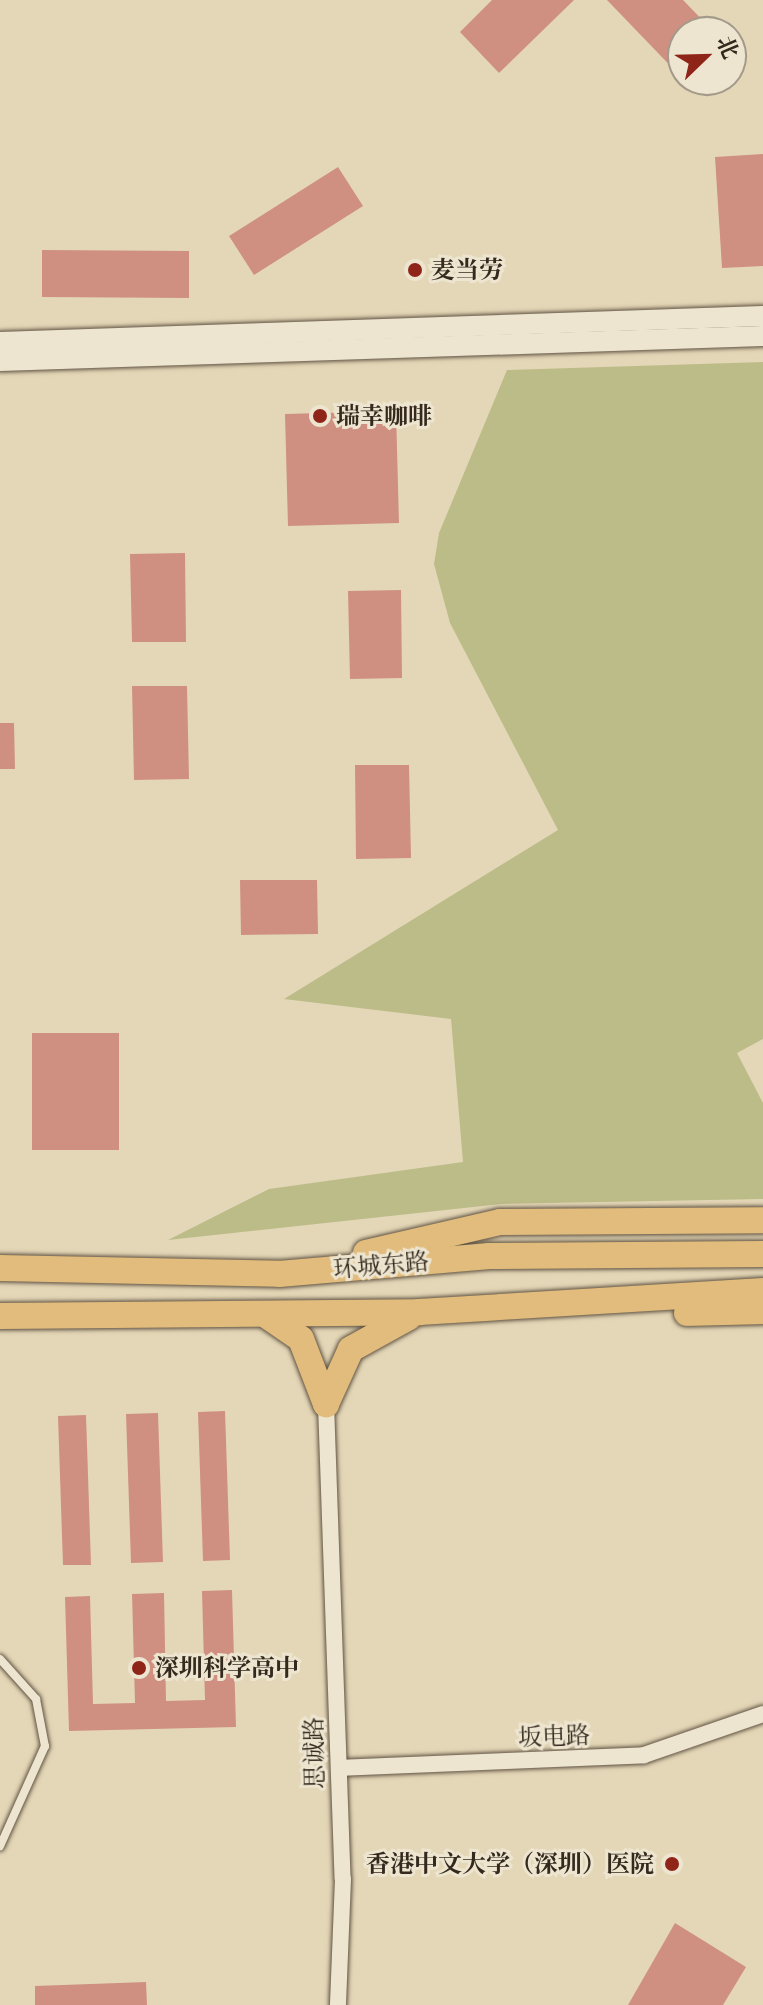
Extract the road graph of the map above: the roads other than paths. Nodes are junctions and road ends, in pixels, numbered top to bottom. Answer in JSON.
{"nodes":[{"id":1,"x":763,"y":316,"type":"edge"},
{"id":2,"x":763,"y":336,"type":"edge"},
{"id":3,"x":0,"y":342,"type":"edge"},
{"id":4,"x":0,"y":361,"type":"edge"},
{"id":5,"x":763,"y":1220,"type":"edge"},
{"id":6,"x":763,"y":1254,"type":"edge"},
{"id":7,"x":0,"y":1268,"type":"edge"},
{"id":8,"x":279,"y":1274,"type":"junction"},
{"id":9,"x":763,"y":1291,"type":"edge"},
{"id":10,"x":763,"y":1311,"type":"edge"},
{"id":11,"x":419,"y":1312,"type":"junction"},
{"id":12,"x":263,"y":1314,"type":"junction"},
{"id":13,"x":0,"y":1316,"type":"edge"},
{"id":14,"x":326,"y":1404,"type":"junction"},
{"id":15,"x":0,"y":1659,"type":"edge"},
{"id":16,"x":763,"y":1714,"type":"edge"},
{"id":17,"x":339,"y":1768,"type":"junction"},
{"id":18,"x":0,"y":1846,"type":"edge"},
{"id":19,"x":338,"y":2005,"type":"edge"}],
"edges":[{"from":1,"to":3,"type":"street"},
{"from":2,"to":4,"type":"street"},
{"from":5,"to":8,"type":"main road"},
{"from":6,"to":8,"type":"main road","name":"环城东路"},
{"from":7,"to":8,"type":"main road","name":"环城东路"},
{"from":9,"to":11,"type":"main road","name":"环城东路"},
{"from":10,"to":11,"type":"main road"},
{"from":11,"to":12,"type":"main road","name":"环城东路"},
{"from":11,"to":14,"type":"main road"},
{"from":12,"to":13,"type":"main road","name":"环城东路"},
{"from":12,"to":14,"type":"main road"},
{"from":14,"to":17,"type":"street","name":"思诚路"},
{"from":15,"to":18,"type":"lane"},
{"from":16,"to":17,"type":"street","name":"坂电路"},
{"from":17,"to":19,"type":"street","name":"思诚路"}]}
